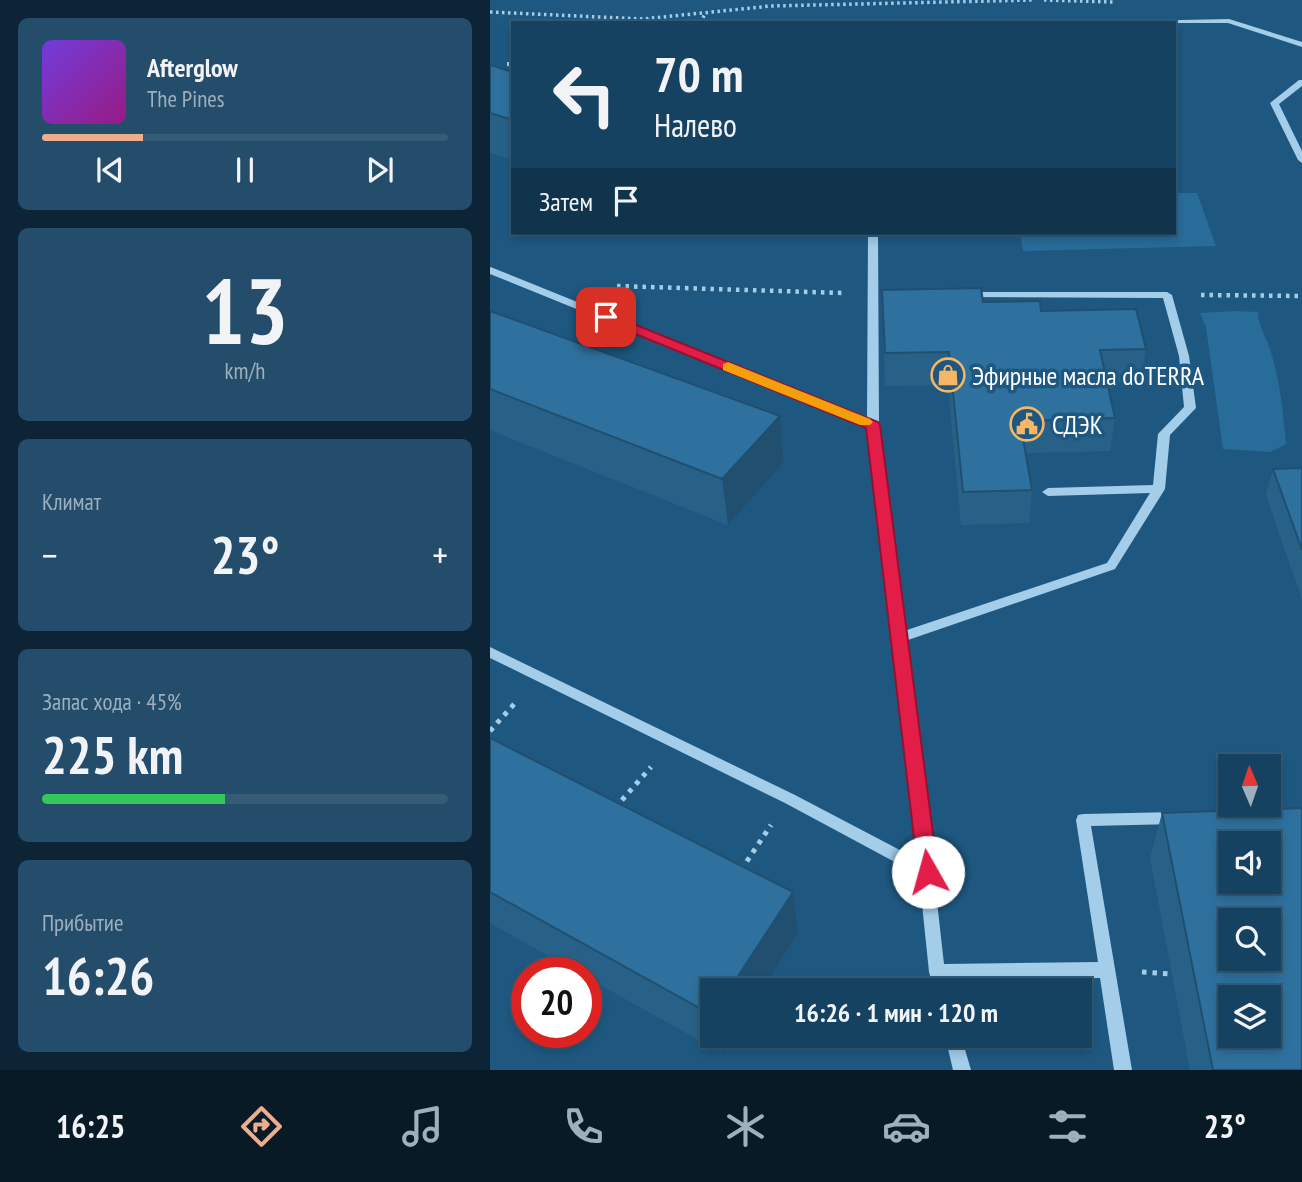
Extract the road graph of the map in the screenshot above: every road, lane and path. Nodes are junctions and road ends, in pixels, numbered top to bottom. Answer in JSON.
{"nodes":[{"id":1,"x":772,"y":0,"type":"edge"},
{"id":2,"x":1034,"y":0,"type":"edge"},
{"id":3,"x":771,"y":6,"type":"junction"},
{"id":4,"x":490,"y":12,"type":"edge"},
{"id":5,"x":706,"y":13,"type":"junction"},
{"id":6,"x":643,"y":19,"type":"junction"},
{"id":7,"x":652,"y":21,"type":"edge"},
{"id":8,"x":701,"y":21,"type":"edge"},
{"id":9,"x":1176,"y":22,"type":"edge"},
{"id":10,"x":1302,"y":45,"type":"edge"},
{"id":11,"x":1302,"y":82,"type":"edge"},
{"id":12,"x":1302,"y":160,"type":"edge"},
{"id":13,"x":873,"y":235,"type":"edge"},
{"id":14,"x":490,"y":270,"type":"edge"},
{"id":15,"x":606,"y":285,"type":"dead end"},
{"id":16,"x":878,"y":293,"type":"junction"},
{"id":17,"x":952,"y":294,"type":"edge"},
{"id":18,"x":1167,"y":295,"type":"junction"},
{"id":19,"x":1302,"y":296,"type":"edge"},
{"id":20,"x":873,"y":425,"type":"junction"},
{"id":21,"x":1159,"y":489,"type":"junction"},
{"id":22,"x":1048,"y":492,"type":"dead end"},
{"id":23,"x":901,"y":637,"type":"junction"},
{"id":24,"x":490,"y":652,"type":"edge"},
{"id":25,"x":672,"y":743,"type":"junction"},
{"id":26,"x":790,"y":799,"type":"junction"},
{"id":27,"x":613,"y":810,"type":"edge"},
{"id":28,"x":1193,"y":817,"type":"edge"},
{"id":29,"x":928,"y":872,"type":"junction"},
{"id":30,"x":738,"y":874,"type":"edge"},
{"id":31,"x":1106,"y":970,"type":"junction"},
{"id":32,"x":937,"y":972,"type":"junction"},
{"id":33,"x":939,"y":978,"type":"edge"},
{"id":34,"x":957,"y":1048,"type":"edge"},
{"id":35,"x":962,"y":1070,"type":"edge"},
{"id":36,"x":1123,"y":1070,"type":"edge"}],
"edges":[{"from":1,"to":3,"type":"path"},
{"from":2,"to":3,"type":"path"},
{"from":3,"to":5,"type":"path"},
{"from":4,"to":6,"type":"path"},
{"from":5,"to":6,"type":"path"},
{"from":5,"to":8,"type":"path"},
{"from":6,"to":7,"type":"path"},
{"from":9,"to":10,"type":"lane"},
{"from":11,"to":12,"type":"lane"},
{"from":13,"to":16,"type":"lane"},
{"from":14,"to":20,"type":"lane"},
{"from":15,"to":16,"type":"path"},
{"from":16,"to":20,"type":"lane"},
{"from":17,"to":18,"type":"lane"},
{"from":18,"to":19,"type":"path"},
{"from":18,"to":21,"type":"lane"},
{"from":20,"to":23,"type":"lane"},
{"from":21,"to":22,"type":"lane"},
{"from":21,"to":23,"type":"lane"},
{"from":23,"to":29,"type":"lane"},
{"from":24,"to":25,"type":"lane"},
{"from":25,"to":26,"type":"lane"},
{"from":25,"to":27,"type":"path"},
{"from":26,"to":29,"type":"lane"},
{"from":26,"to":30,"type":"path"},
{"from":28,"to":31,"type":"lane"},
{"from":29,"to":32,"type":"lane"},
{"from":31,"to":32,"type":"lane"},
{"from":31,"to":36,"type":"lane"},
{"from":32,"to":33,"type":"lane"},
{"from":34,"to":35,"type":"lane"}]}
